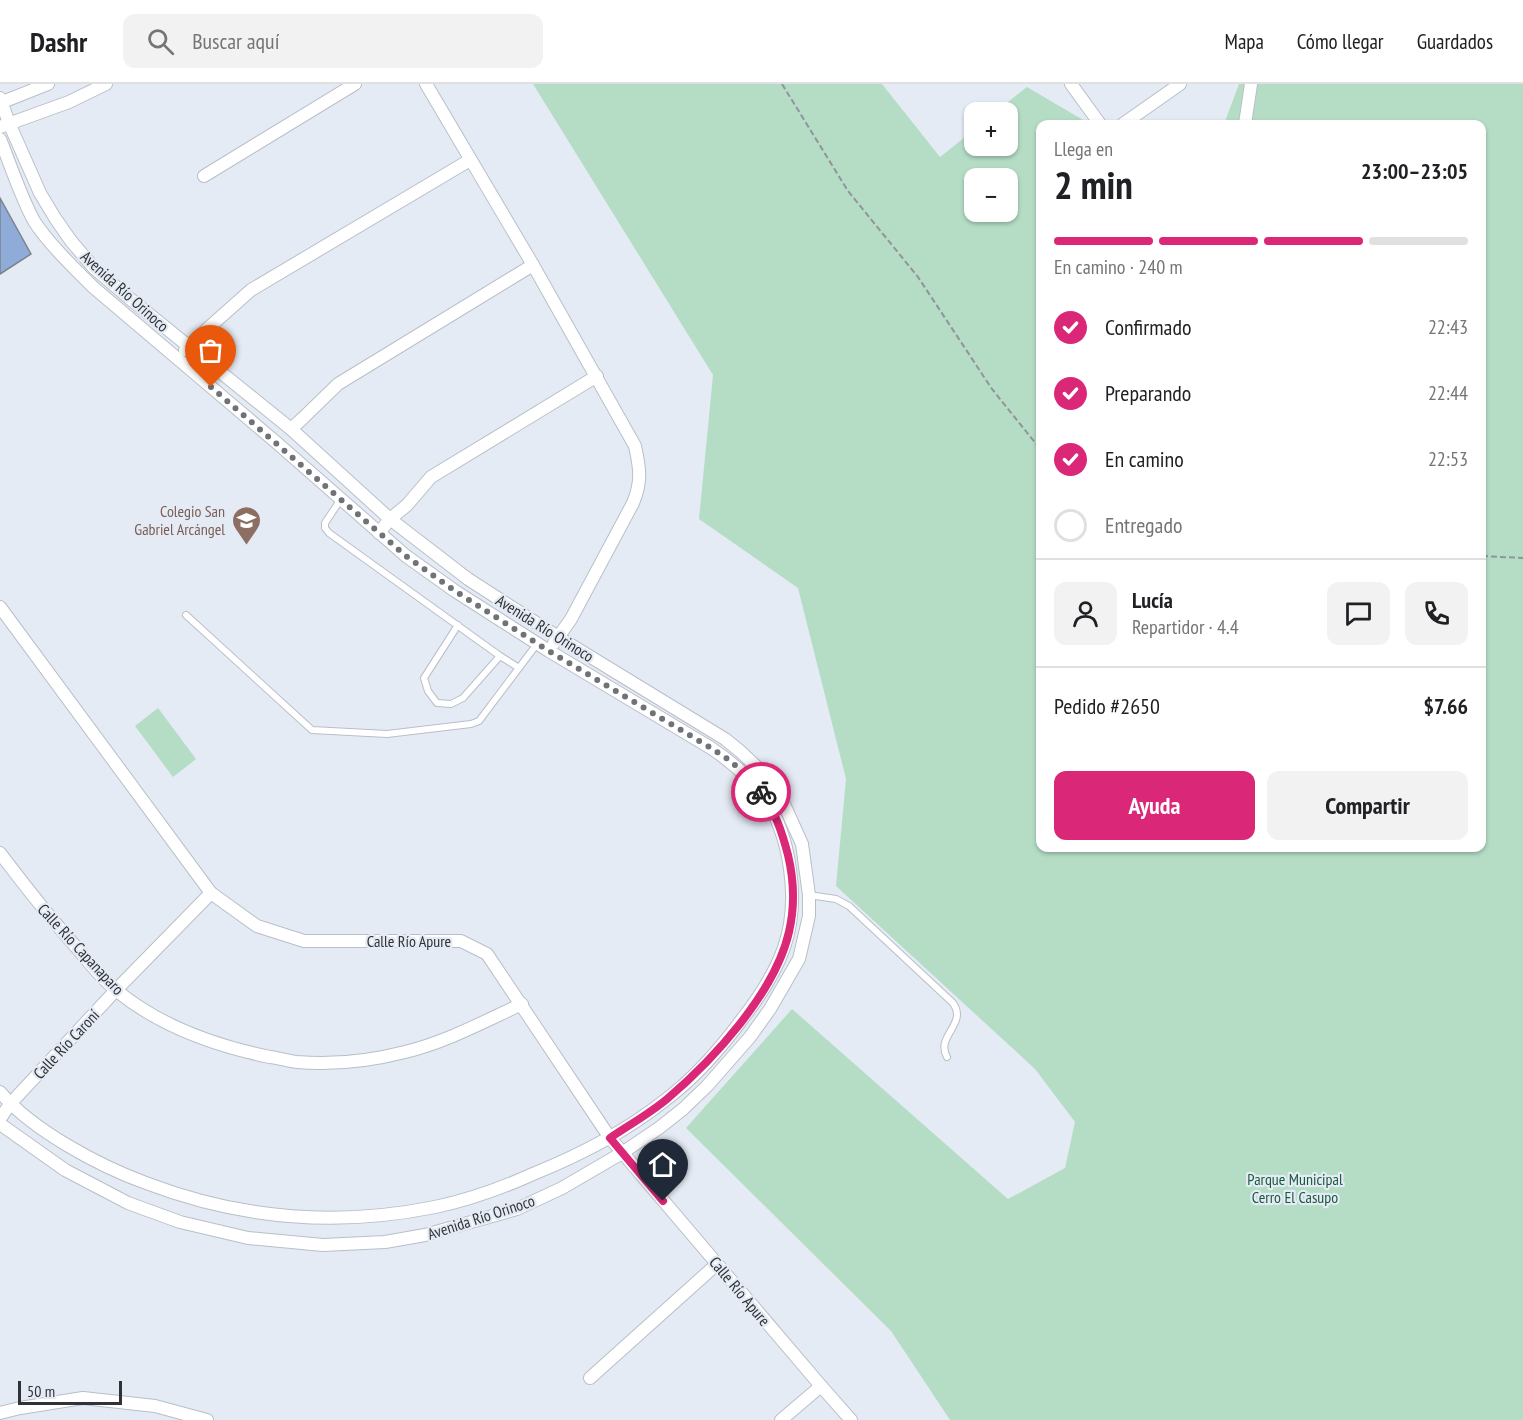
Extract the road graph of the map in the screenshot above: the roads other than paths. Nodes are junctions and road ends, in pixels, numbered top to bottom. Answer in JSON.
{"nodes":[{"id":1,"x":48,"y":84,"type":"edge"},
{"id":2,"x":106,"y":84,"type":"edge"},
{"id":3,"x":355,"y":84,"type":"edge"},
{"id":4,"x":426,"y":84,"type":"edge"},
{"id":5,"x":1071,"y":84,"type":"edge"},
{"id":6,"x":1180,"y":84,"type":"edge"},
{"id":7,"x":1251,"y":84,"type":"edge"},
{"id":8,"x":0,"y":101,"type":"edge"},
{"id":9,"x":1097,"y":120,"type":"edge"},
{"id":10,"x":1129,"y":120,"type":"edge"},
{"id":11,"x":1246,"y":120,"type":"edge"},
{"id":12,"x":5,"y":125,"type":"edge"},
{"id":13,"x":0,"y":139,"type":"edge"},
{"id":14,"x":470,"y":160,"type":"junction"},
{"id":15,"x":204,"y":176,"type":"dead end"},
{"id":16,"x":533,"y":265,"type":"junction"},
{"id":17,"x":189,"y":346,"type":"junction"},
{"id":18,"x":178,"y":359,"type":"junction"},
{"id":19,"x":597,"y":376,"type":"junction"},
{"id":20,"x":291,"y":429,"type":"junction"},
{"id":21,"x":341,"y":499,"type":"junction"},
{"id":22,"x":390,"y":519,"type":"junction"},
{"id":23,"x":379,"y":533,"type":"junction"},
{"id":24,"x":0,"y":607,"type":"edge"},
{"id":25,"x":186,"y":615,"type":"dead end"},
{"id":26,"x":458,"y":625,"type":"junction"},
{"id":27,"x":558,"y":637,"type":"junction"},
{"id":28,"x":537,"y":643,"type":"junction"},
{"id":29,"x":549,"y":651,"type":"junction"},
{"id":30,"x":500,"y":656,"type":"junction"},
{"id":31,"x":519,"y":668,"type":"junction"},
{"id":32,"x":741,"y":752,"type":"junction"},
{"id":33,"x":732,"y":762,"type":"junction"},
{"id":34,"x":0,"y":853,"type":"edge"},
{"id":35,"x":211,"y":893,"type":"junction"},
{"id":36,"x":809,"y":895,"type":"junction"},
{"id":37,"x":774,"y":971,"type":"junction"},
{"id":38,"x":788,"y":980,"type":"junction"},
{"id":39,"x":116,"y":990,"type":"junction"},
{"id":40,"x":522,"y":1004,"type":"junction"},
{"id":41,"x":947,"y":1057,"type":"dead end"},
{"id":42,"x":0,"y":1092,"type":"edge"},
{"id":43,"x":10,"y":1104,"type":"junction"},
{"id":44,"x":0,"y":1121,"type":"edge"},
{"id":45,"x":610,"y":1138,"type":"junction"},
{"id":46,"x":622,"y":1153,"type":"junction"},
{"id":47,"x":717,"y":1264,"type":"junction"},
{"id":48,"x":591,"y":1378,"type":"dead end"},
{"id":49,"x":820,"y":1386,"type":"junction"},
{"id":50,"x":0,"y":1413,"type":"edge"},
{"id":51,"x":207,"y":1420,"type":"edge"},
{"id":52,"x":781,"y":1420,"type":"edge"},
{"id":53,"x":851,"y":1420,"type":"edge"}],
"edges":[{"from":1,"to":8,"type":"street"},
{"from":2,"to":12,"type":"street"},
{"from":3,"to":15,"type":"street"},
{"from":4,"to":14,"type":"street"},
{"from":5,"to":9,"type":"street"},
{"from":6,"to":10,"type":"street"},
{"from":7,"to":11,"type":"street"},
{"from":8,"to":12,"type":"street","name":"Avenida Río Orinoco"},
{"from":12,"to":17,"type":"street","name":"Avenida Río Orinoco"},
{"from":13,"to":18,"type":"street","name":"Avenida Río Orinoco"},
{"from":14,"to":16,"type":"street"},
{"from":14,"to":17,"type":"street"},
{"from":16,"to":19,"type":"street"},
{"from":16,"to":20,"type":"street"},
{"from":17,"to":18,"type":"street"},
{"from":17,"to":20,"type":"street","name":"Avenida Río Orinoco"},
{"from":18,"to":21,"type":"street","name":"Avenida Río Orinoco"},
{"from":19,"to":22,"type":"street"},
{"from":19,"to":27,"type":"street"},
{"from":20,"to":22,"type":"street","name":"Avenida Río Orinoco"},
{"from":21,"to":23,"type":"street","name":"Avenida Río Orinoco"},
{"from":21,"to":26,"type":"lane"},
{"from":22,"to":23,"type":"street"},
{"from":22,"to":27,"type":"street","name":"Avenida Río Orinoco"},
{"from":23,"to":28,"type":"street","name":"Avenida Río Orinoco"},
{"from":24,"to":35,"type":"street","name":"Calle Río Apure"},
{"from":25,"to":31,"type":"lane"},
{"from":26,"to":30,"type":"lane"},
{"from":26,"to":30,"type":"lane"},
{"from":27,"to":29,"type":"street"},
{"from":27,"to":32,"type":"street","name":"Avenida Río Orinoco"},
{"from":28,"to":29,"type":"street","name":"Avenida Río Orinoco"},
{"from":28,"to":31,"type":"lane"},
{"from":29,"to":33,"type":"street","name":"Avenida Río Orinoco"},
{"from":30,"to":31,"type":"lane"},
{"from":32,"to":33,"type":"street"},
{"from":32,"to":36,"type":"street","name":"Avenida Río Orinoco"},
{"from":33,"to":37,"type":"street","name":"Avenida Río Orinoco"},
{"from":34,"to":39,"type":"street","name":"Calle Río Capanaparo"},
{"from":35,"to":39,"type":"street","name":"Calle Río Caroní"},
{"from":35,"to":40,"type":"street","name":"Calle Río Apure"},
{"from":36,"to":38,"type":"street","name":"Avenida Río Orinoco"},
{"from":36,"to":41,"type":"lane"},
{"from":37,"to":38,"type":"street"},
{"from":37,"to":45,"type":"street","name":"Avenida Río Orinoco"},
{"from":38,"to":46,"type":"street","name":"Avenida Río Orinoco"},
{"from":39,"to":40,"type":"street","name":"Calle Río Capanaparo"},
{"from":39,"to":43,"type":"street","name":"Calle Río Caroní"},
{"from":40,"to":45,"type":"street","name":"Calle Río Apure"},
{"from":42,"to":43,"type":"street","name":"Avenida Río Orinoco"},
{"from":43,"to":44,"type":"street","name":"Calle Río Caroní"},
{"from":43,"to":45,"type":"street","name":"Avenida Río Orinoco"},
{"from":44,"to":46,"type":"street","name":"Avenida Río Orinoco"},
{"from":45,"to":46,"type":"street","name":"Calle Río Apure"},
{"from":46,"to":47,"type":"street","name":"Calle Río Apure"},
{"from":47,"to":48,"type":"street"},
{"from":47,"to":49,"type":"street","name":"Calle Río Apure"},
{"from":49,"to":52,"type":"street"},
{"from":49,"to":53,"type":"street","name":"Calle Río Apure"},
{"from":50,"to":51,"type":"street"}]}
